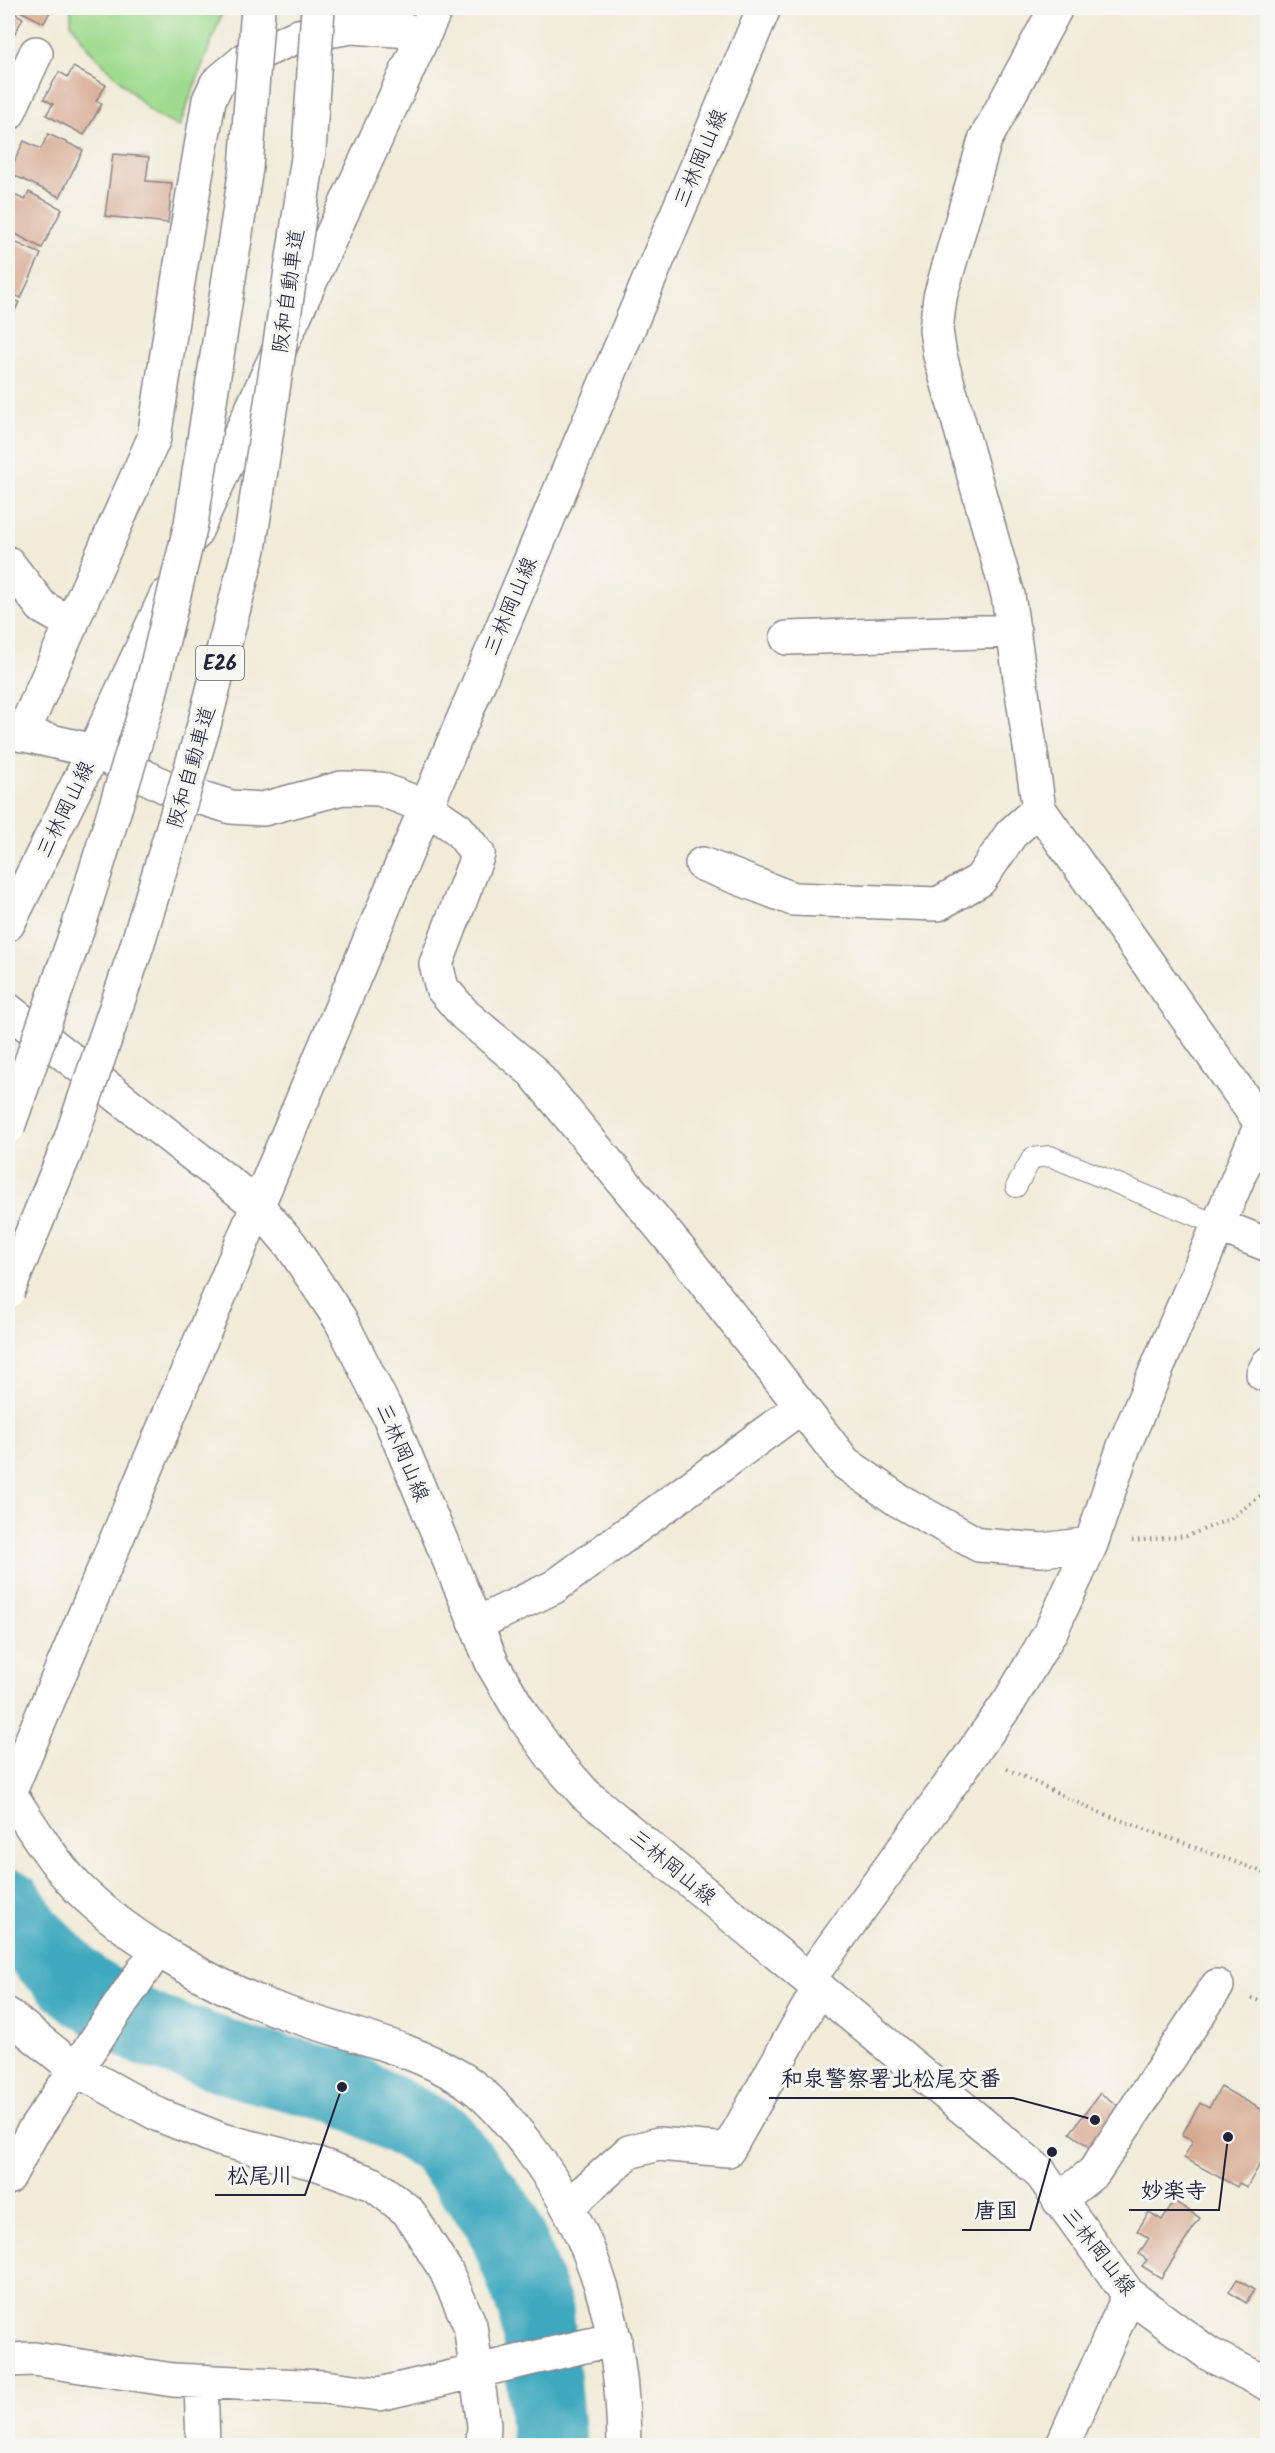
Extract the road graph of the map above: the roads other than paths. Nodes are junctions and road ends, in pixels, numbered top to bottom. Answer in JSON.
{"nodes":[{"id":1,"x":258,"y":8,"type":"edge"},
{"id":2,"x":318,"y":8,"type":"edge"},
{"id":3,"x":764,"y":8,"type":"edge"},
{"id":4,"x":1056,"y":8,"type":"edge"},
{"id":5,"x":431,"y":20,"type":"edge"},
{"id":6,"x":36,"y":53,"type":"dead end"},
{"id":7,"x":8,"y":114,"type":"edge"},
{"id":8,"x":8,"y":563,"type":"edge"},
{"id":9,"x":72,"y":624,"type":"junction"},
{"id":10,"x":1014,"y":631,"type":"junction"},
{"id":11,"x":787,"y":638,"type":"dead end"},
{"id":12,"x":15,"y":733,"type":"edge"},
{"id":13,"x":94,"y":751,"type":"junction"},
{"id":14,"x":424,"y":806,"type":"junction"},
{"id":15,"x":1039,"y":809,"type":"junction"},
{"id":16,"x":702,"y":864,"type":"dead end"},
{"id":17,"x":8,"y":924,"type":"edge"},
{"id":18,"x":8,"y":1010,"type":"edge"},
{"id":19,"x":1264,"y":1116,"type":"edge"},
{"id":20,"x":8,"y":1127,"type":"edge"},
{"id":21,"x":1016,"y":1187,"type":"dead end"},
{"id":22,"x":256,"y":1204,"type":"junction"},
{"id":23,"x":1218,"y":1225,"type":"junction"},
{"id":24,"x":1268,"y":1245,"type":"edge"},
{"id":25,"x":8,"y":1291,"type":"edge"},
{"id":26,"x":801,"y":1407,"type":"junction"},
{"id":27,"x":1091,"y":1544,"type":"junction"},
{"id":28,"x":476,"y":1624,"type":"junction"},
{"id":29,"x":8,"y":1794,"type":"edge"},
{"id":30,"x":159,"y":1948,"type":"junction"},
{"id":31,"x":814,"y":1984,"type":"junction"},
{"id":32,"x":1217,"y":1986,"type":"dead end"},
{"id":33,"x":8,"y":2015,"type":"edge"},
{"id":34,"x":75,"y":2069,"type":"junction"},
{"id":35,"x":8,"y":2178,"type":"edge"},
{"id":36,"x":1059,"y":2200,"type":"junction"},
{"id":37,"x":568,"y":2206,"type":"junction"},
{"id":38,"x":1129,"y":2295,"type":"junction"},
{"id":39,"x":615,"y":2339,"type":"junction"},
{"id":40,"x":8,"y":2360,"type":"edge"},
{"id":41,"x":478,"y":2370,"type":"junction"},
{"id":42,"x":201,"y":2382,"type":"junction"},
{"id":43,"x":1267,"y":2384,"type":"edge"},
{"id":44,"x":203,"y":2445,"type":"edge"},
{"id":45,"x":483,"y":2445,"type":"edge"},
{"id":46,"x":624,"y":2445,"type":"edge"},
{"id":47,"x":1062,"y":2445,"type":"edge"}],
"edges":[{"from":1,"to":20,"type":"main road","bridge":true},
{"from":2,"to":25,"type":"main road","name":"阪和自動車道","number":"E26","bridge":true},
{"from":3,"to":14,"type":"main road","name":"三林岡山線"},
{"from":4,"to":10,"type":"main road"},
{"from":5,"to":9,"type":"main road"},
{"from":5,"to":13,"type":"main road","name":"三林岡山線"},
{"from":6,"to":7,"type":"main road"},
{"from":8,"to":9,"type":"main road"},
{"from":9,"to":12,"type":"main road"},
{"from":10,"to":11,"type":"main road"},
{"from":10,"to":15,"type":"main road"},
{"from":12,"to":13,"type":"main road"},
{"from":13,"to":14,"type":"main road"},
{"from":13,"to":17,"type":"main road","name":"三林岡山線"},
{"from":14,"to":22,"type":"main road","name":"三林岡山線"},
{"from":14,"to":26,"type":"main road"},
{"from":15,"to":16,"type":"main road"},
{"from":15,"to":19,"type":"main road"},
{"from":18,"to":22,"type":"main road","name":"三林岡山線"},
{"from":19,"to":23,"type":"main road"},
{"from":21,"to":23,"type":"lane"},
{"from":22,"to":28,"type":"main road","name":"三林岡山線"},
{"from":22,"to":29,"type":"main road","name":"三林岡山線"},
{"from":23,"to":24,"type":"main road"},
{"from":23,"to":27,"type":"main road"},
{"from":26,"to":27,"type":"main road"},
{"from":26,"to":28,"type":"main road"},
{"from":27,"to":31,"type":"main road"},
{"from":28,"to":31,"type":"main road","name":"三林岡山線"},
{"from":29,"to":30,"type":"main road"},
{"from":30,"to":34,"type":"main road"},
{"from":30,"to":37,"type":"main road"},
{"from":31,"to":36,"type":"main road","name":"三林岡山線"},
{"from":31,"to":37,"type":"main road"},
{"from":32,"to":36,"type":"main road"},
{"from":33,"to":34,"type":"main road"},
{"from":34,"to":35,"type":"main road"},
{"from":34,"to":41,"type":"main road"},
{"from":36,"to":38,"type":"main road","name":"三林岡山線"},
{"from":37,"to":39,"type":"main road"},
{"from":38,"to":43,"type":"main road","name":"三林岡山線"},
{"from":38,"to":47,"type":"main road"},
{"from":39,"to":41,"type":"main road"},
{"from":39,"to":46,"type":"main road"},
{"from":40,"to":42,"type":"main road"},
{"from":41,"to":42,"type":"main road"},
{"from":41,"to":45,"type":"main road"},
{"from":42,"to":44,"type":"main road"}]}
